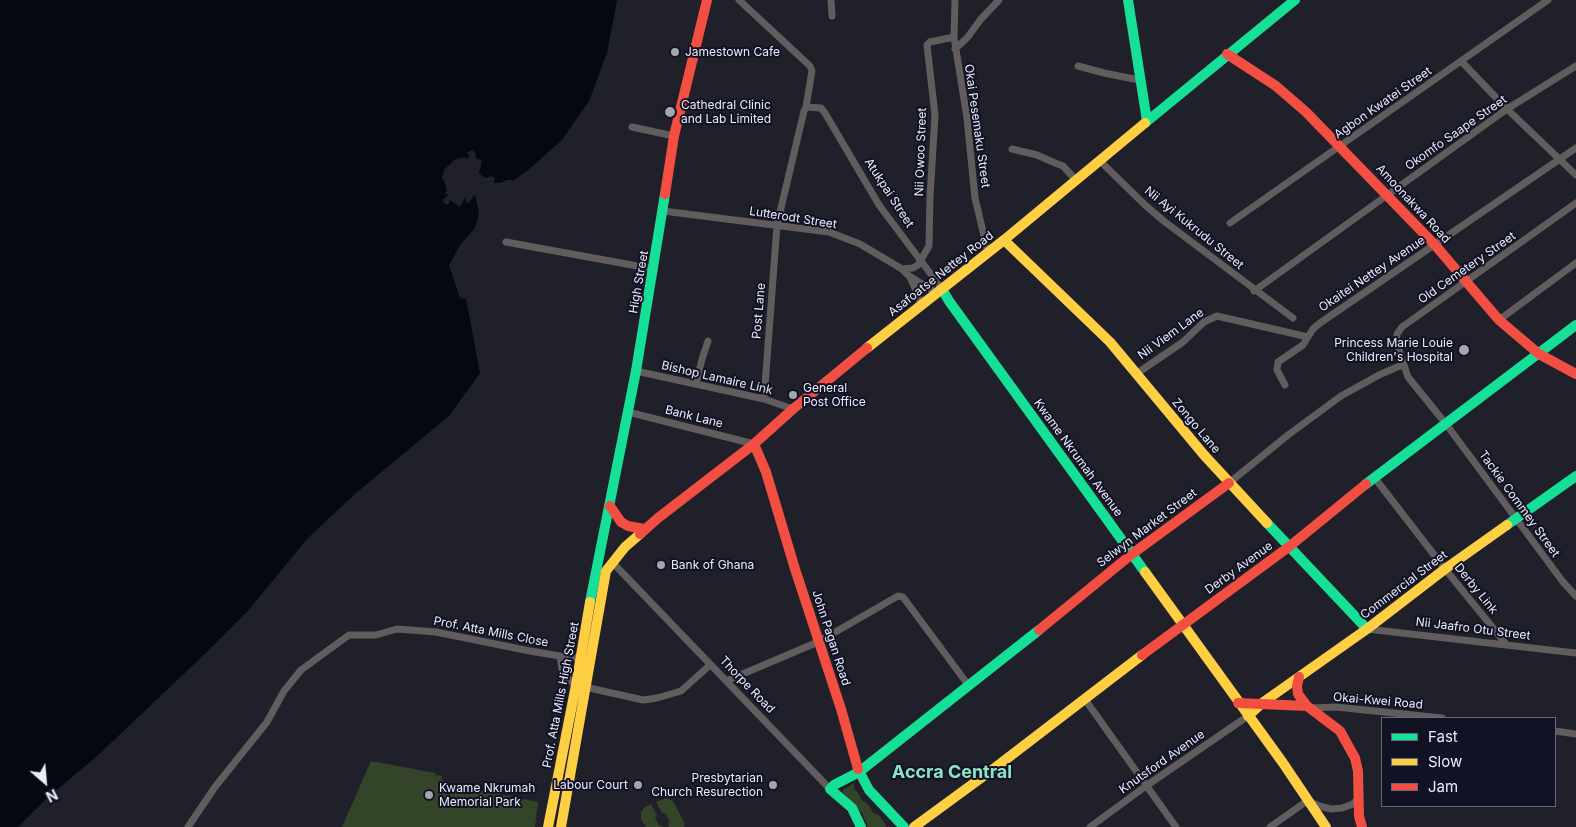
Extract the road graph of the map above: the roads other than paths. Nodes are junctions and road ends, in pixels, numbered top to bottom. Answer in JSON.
{"nodes":[{"id":1,"x":707,"y":0,"type":"edge"},
{"id":2,"x":739,"y":0,"type":"edge"},
{"id":3,"x":831,"y":0,"type":"edge"},
{"id":4,"x":955,"y":0,"type":"edge"},
{"id":5,"x":999,"y":0,"type":"edge"},
{"id":6,"x":1128,"y":0,"type":"edge"},
{"id":7,"x":1295,"y":0,"type":"edge"},
{"id":8,"x":1548,"y":0,"type":"edge"},
{"id":9,"x":832,"y":16,"type":"dead end"},
{"id":10,"x":954,"y":37,"type":"junction"},
{"id":11,"x":956,"y":49,"type":"junction"},
{"id":12,"x":1227,"y":54,"type":"junction"},
{"id":13,"x":1461,"y":61,"type":"junction"},
{"id":14,"x":1078,"y":66,"type":"dead end"},
{"id":15,"x":1576,"y":66,"type":"edge"},
{"id":16,"x":1139,"y":80,"type":"junction"},
{"id":17,"x":806,"y":107,"type":"junction"},
{"id":18,"x":1507,"y":109,"type":"junction"},
{"id":19,"x":1147,"y":121,"type":"junction"},
{"id":20,"x":632,"y":127,"type":"dead end"},
{"id":21,"x":674,"y":136,"type":"junction"},
{"id":22,"x":1340,"y":147,"type":"junction"},
{"id":23,"x":1576,"y":148,"type":"edge"},
{"id":24,"x":1012,"y":149,"type":"dead end"},
{"id":25,"x":1099,"y":160,"type":"junction"},
{"id":26,"x":1559,"y":160,"type":"junction"},
{"id":27,"x":1576,"y":175,"type":"edge"},
{"id":28,"x":1076,"y":180,"type":"junction"},
{"id":29,"x":1387,"y":196,"type":"junction"},
{"id":30,"x":1576,"y":203,"type":"edge"},
{"id":31,"x":663,"y":211,"type":"junction"},
{"id":32,"x":1230,"y":223,"type":"dead end"},
{"id":33,"x":777,"y":225,"type":"junction"},
{"id":34,"x":1004,"y":240,"type":"junction"},
{"id":35,"x":506,"y":242,"type":"dead end"},
{"id":36,"x":1435,"y":245,"type":"junction"},
{"id":37,"x":988,"y":253,"type":"junction"},
{"id":38,"x":921,"y":261,"type":"junction"},
{"id":39,"x":1576,"y":263,"type":"edge"},
{"id":40,"x":654,"y":269,"type":"junction"},
{"id":41,"x":902,"y":269,"type":"junction"},
{"id":42,"x":909,"y":276,"type":"junction"},
{"id":43,"x":1466,"y":283,"type":"junction"},
{"id":44,"x":940,"y":291,"type":"junction"},
{"id":45,"x":1254,"y":291,"type":"junction"},
{"id":46,"x":921,"y":307,"type":"junction"},
{"id":47,"x":1293,"y":318,"type":"dead end"},
{"id":48,"x":1500,"y":320,"type":"junction"},
{"id":49,"x":1576,"y":325,"type":"edge"},
{"id":50,"x":1308,"y":337,"type":"junction"},
{"id":51,"x":708,"y":342,"type":"dead end"},
{"id":52,"x":1539,"y":354,"type":"junction"},
{"id":53,"x":1402,"y":365,"type":"junction"},
{"id":54,"x":636,"y":371,"type":"junction"},
{"id":55,"x":1136,"y":374,"type":"junction"},
{"id":56,"x":1576,"y":374,"type":"edge"},
{"id":57,"x":696,"y":384,"type":"junction"},
{"id":58,"x":1285,"y":385,"type":"dead end"},
{"id":59,"x":764,"y":399,"type":"junction"},
{"id":60,"x":793,"y":409,"type":"junction"},
{"id":61,"x":628,"y":412,"type":"junction"},
{"id":62,"x":1446,"y":424,"type":"junction"},
{"id":63,"x":754,"y":444,"type":"junction"},
{"id":64,"x":1576,"y":476,"type":"edge"},
{"id":65,"x":1374,"y":477,"type":"junction"},
{"id":66,"x":1229,"y":483,"type":"junction"},
{"id":67,"x":610,"y":506,"type":"junction"},
{"id":68,"x":1517,"y":519,"type":"junction"},
{"id":69,"x":644,"y":529,"type":"junction"},
{"id":70,"x":1290,"y":546,"type":"junction"},
{"id":71,"x":1132,"y":554,"type":"junction"},
{"id":72,"x":605,"y":567,"type":"junction"},
{"id":73,"x":1445,"y":569,"type":"junction"},
{"id":74,"x":1573,"y":587,"type":"edge"},
{"id":75,"x":1576,"y":596,"type":"edge"},
{"id":76,"x":1182,"y":625,"type":"junction"},
{"id":77,"x":1367,"y":629,"type":"junction"},
{"id":78,"x":818,"y":642,"type":"junction"},
{"id":79,"x":1506,"y":644,"type":"junction"},
{"id":80,"x":1576,"y":653,"type":"edge"},
{"id":81,"x":560,"y":656,"type":"junction"},
{"id":82,"x":581,"y":658,"type":"junction"},
{"id":83,"x":710,"y":665,"type":"junction"},
{"id":84,"x":1300,"y":677,"type":"junction"},
{"id":85,"x":726,"y":681,"type":"junction"},
{"id":86,"x":581,"y":686,"type":"junction"},
{"id":87,"x":969,"y":686,"type":"junction"},
{"id":88,"x":1084,"y":698,"type":"junction"},
{"id":89,"x":1262,"y":702,"type":"junction"},
{"id":90,"x":1238,"y":703,"type":"junction"},
{"id":91,"x":1309,"y":707,"type":"junction"},
{"id":92,"x":1248,"y":716,"type":"junction"},
{"id":93,"x":1432,"y":717,"type":"edge"},
{"id":94,"x":1556,"y":731,"type":"edge"},
{"id":95,"x":1576,"y":734,"type":"edge"},
{"id":96,"x":859,"y":772,"type":"junction"},
{"id":97,"x":1146,"y":786,"type":"junction"},
{"id":98,"x":830,"y":789,"type":"junction"},
{"id":99,"x":1359,"y":797,"type":"junction"},
{"id":100,"x":1307,"y":801,"type":"junction"},
{"id":101,"x":194,"y":820,"type":"junction"},
{"id":102,"x":893,"y":823,"type":"edge"},
{"id":103,"x":188,"y":827,"type":"edge"},
{"id":104,"x":199,"y":827,"type":"edge"},
{"id":105,"x":548,"y":827,"type":"edge"},
{"id":106,"x":561,"y":827,"type":"edge"},
{"id":107,"x":861,"y":827,"type":"edge"},
{"id":108,"x":904,"y":827,"type":"edge"},
{"id":109,"x":914,"y":827,"type":"edge"},
{"id":110,"x":1090,"y":827,"type":"edge"},
{"id":111,"x":1176,"y":827,"type":"edge"},
{"id":112,"x":1270,"y":827,"type":"edge"},
{"id":113,"x":1326,"y":827,"type":"edge"},
{"id":114,"x":1362,"y":827,"type":"edge"}],
"edges":[{"from":1,"to":21,"type":"main road","name":"High Street"},
{"from":2,"to":17,"type":"street","name":"Post Lane"},
{"from":3,"to":9,"type":"street"},
{"from":4,"to":10,"type":"street","name":"Okai Pesemaku Street"},
{"from":5,"to":11,"type":"street"},
{"from":6,"to":16,"type":"main road"},
{"from":7,"to":12,"type":"main road","name":"Asafoatse Nettey Road"},
{"from":8,"to":13,"type":"street","name":"Agbon Kwatei Street"},
{"from":10,"to":11,"type":"street","name":"Okai Pesemaku Street"},
{"from":10,"to":38,"type":"street","name":"Nii Owoo Street"},
{"from":11,"to":37,"type":"street","name":"Okai Pesemaku Street"},
{"from":12,"to":19,"type":"main road","name":"Asafoatse Nettey Road"},
{"from":12,"to":22,"type":"main road","name":"Amoonakwa Road"},
{"from":13,"to":18,"type":"street"},
{"from":13,"to":22,"type":"street","name":"Agbon Kwatei Street"},
{"from":14,"to":16,"type":"street"},
{"from":15,"to":18,"type":"street","name":"Okomfo Saape Street"},
{"from":16,"to":19,"type":"main road"},
{"from":17,"to":33,"type":"street","name":"Post Lane"},
{"from":17,"to":38,"type":"street","name":"Atukpai Street"},
{"from":18,"to":26,"type":"street"},
{"from":18,"to":29,"type":"street","name":"Okomfo Saape Street"},
{"from":19,"to":25,"type":"main road","name":"Asafoatse Nettey Road"},
{"from":20,"to":21,"type":"street"},
{"from":21,"to":31,"type":"main road","name":"High Street"},
{"from":22,"to":29,"type":"main road","name":"Amoonakwa Road"},
{"from":22,"to":32,"type":"street","name":"Agbon Kwatei Street"},
{"from":23,"to":26,"type":"street","name":"Okaitei Nettey Avenue"},
{"from":24,"to":28,"type":"street"},
{"from":25,"to":28,"type":"main road","name":"Asafoatse Nettey Road"},
{"from":25,"to":45,"type":"street","name":"Nii Ayi Kukrudu Street"},
{"from":26,"to":27,"type":"street"},
{"from":26,"to":36,"type":"street","name":"Okaitei Nettey Avenue"},
{"from":28,"to":34,"type":"main road","name":"Asafoatse Nettey Road"},
{"from":29,"to":36,"type":"main road","name":"Amoonakwa Road"},
{"from":29,"to":45,"type":"street","name":"Okomfo Saape Street"},
{"from":30,"to":43,"type":"street","name":"Old Cemetery Street"},
{"from":31,"to":33,"type":"street","name":"Lutterodt Street"},
{"from":31,"to":40,"type":"main road","name":"High Street"},
{"from":33,"to":41,"type":"street","name":"Lutterodt Street"},
{"from":33,"to":59,"type":"street","name":"Post Lane"},
{"from":34,"to":37,"type":"main road","name":"Asafoatse Nettey Road"},
{"from":34,"to":55,"type":"main road","name":"Zongo Lane"},
{"from":35,"to":40,"type":"street"},
{"from":36,"to":43,"type":"main road","name":"Amoonakwa Road"},
{"from":36,"to":50,"type":"street","name":"Okaitei Nettey Avenue"},
{"from":37,"to":44,"type":"main road","name":"Asafoatse Nettey Road"},
{"from":38,"to":41,"type":"street"},
{"from":38,"to":44,"type":"street","name":"Atukpai Street"},
{"from":39,"to":48,"type":"street"},
{"from":40,"to":54,"type":"main road","name":"High Street"},
{"from":41,"to":42,"type":"street","name":"Lutterodt Street"},
{"from":42,"to":44,"type":"street"},
{"from":42,"to":46,"type":"street"},
{"from":43,"to":48,"type":"main road","name":"Amoonakwa Road"},
{"from":43,"to":53,"type":"street","name":"Old Cemetery Street"},
{"from":44,"to":46,"type":"main road","name":"Asafoatse Nettey Road"},
{"from":44,"to":71,"type":"main road","name":"Kwame Nkrumah Avenue"},
{"from":45,"to":47,"type":"street","name":"Nii Ayi Kukrudu Street"},
{"from":46,"to":60,"type":"main road","name":"Asafoatse Nettey Road"},
{"from":48,"to":52,"type":"main road","name":"Amoonakwa Road"},
{"from":49,"to":52,"type":"main road","name":"Derby Avenue"},
{"from":50,"to":55,"type":"street","name":"Nii Viem Lane"},
{"from":50,"to":58,"type":"street","name":"Okaitei Nettey Avenue"},
{"from":51,"to":57,"type":"street"},
{"from":52,"to":56,"type":"main road","name":"Amoonakwa Road"},
{"from":52,"to":62,"type":"main road","name":"Derby Avenue"},
{"from":53,"to":62,"type":"street"},
{"from":53,"to":66,"type":"street","name":"Selwyn Market Street"},
{"from":54,"to":57,"type":"street","name":"Bishop Lamaire Link"},
{"from":54,"to":61,"type":"main road","name":"High Street"},
{"from":55,"to":66,"type":"main road","name":"Zongo Lane"},
{"from":57,"to":59,"type":"street","name":"Bishop Lamaire Link"},
{"from":59,"to":60,"type":"street","name":"Bishop Lamaire Link"},
{"from":60,"to":63,"type":"main road","name":"Asafoatse Nettey Road"},
{"from":61,"to":63,"type":"street","name":"Bank Lane"},
{"from":61,"to":67,"type":"main road","name":"High Street"},
{"from":62,"to":65,"type":"main road","name":"Derby Avenue"},
{"from":62,"to":68,"type":"street","name":"Tackie Commey Street"},
{"from":63,"to":69,"type":"main road","name":"Asafoatse Nettey Road"},
{"from":63,"to":78,"type":"main road","name":"John Pagan Road"},
{"from":64,"to":68,"type":"main road","name":"Commercial Street"},
{"from":65,"to":70,"type":"main road","name":"Derby Avenue"},
{"from":65,"to":73,"type":"street","name":"Derby Link"},
{"from":66,"to":70,"type":"main road","name":"Zongo Lane"},
{"from":66,"to":71,"type":"main road","name":"Selwyn Market Street"},
{"from":67,"to":69,"type":"main road"},
{"from":67,"to":72,"type":"main road","name":"High Street"},
{"from":68,"to":73,"type":"main road","name":"Commercial Street"},
{"from":68,"to":74,"type":"street","name":"Tackie Commey Street"},
{"from":69,"to":72,"type":"main road","name":"Asafoatse Nettey Road"},
{"from":70,"to":76,"type":"main road","name":"Derby Avenue"},
{"from":70,"to":77,"type":"main road","name":"Zongo Lane"},
{"from":71,"to":76,"type":"main road","name":"Kwame Nkrumah Avenue"},
{"from":71,"to":87,"type":"main road","name":"Selwyn Market Street"},
{"from":72,"to":82,"type":"main road","name":"Prof. Atta Mills High Street"},
{"from":72,"to":83,"type":"street","name":"Thorpe Road"},
{"from":72,"to":86,"type":"main road","name":"Prof. Atta Mills High Street"},
{"from":73,"to":77,"type":"main road","name":"Commercial Street"},
{"from":73,"to":79,"type":"street","name":"Derby Link"},
{"from":74,"to":75,"type":"street","name":"Tackie Commey Street"},
{"from":76,"to":88,"type":"main road","name":"Derby Avenue"},
{"from":76,"to":90,"type":"main road","name":"Kwame Nkrumah Avenue"},
{"from":77,"to":79,"type":"street","name":"Nii Jaafro Otu Street"},
{"from":77,"to":84,"type":"main road","name":"Commercial Street"},
{"from":78,"to":85,"type":"street"},
{"from":78,"to":87,"type":"street"},
{"from":78,"to":96,"type":"main road","name":"John Pagan Road"},
{"from":79,"to":80,"type":"street","name":"Nii Jaafro Otu Street"},
{"from":81,"to":82,"type":"street","name":"Prof. Atta Mills Close"},
{"from":81,"to":86,"type":"street"},
{"from":81,"to":101,"type":"street","name":"Prof. Atta Mills Close"},
{"from":82,"to":86,"type":"main road","name":"Prof. Atta Mills High Street"},
{"from":83,"to":85,"type":"street","name":"Thorpe Road"},
{"from":83,"to":86,"type":"street"},
{"from":84,"to":89,"type":"main road","name":"Commercial Street"},
{"from":84,"to":91,"type":"main road"},
{"from":85,"to":98,"type":"street","name":"Thorpe Road"},
{"from":86,"to":105,"type":"main road","name":"Prof. Atta Mills High Street"},
{"from":86,"to":106,"type":"main road","name":"Prof. Atta Mills High Street"},
{"from":87,"to":96,"type":"main road","name":"Selwyn Market Street"},
{"from":88,"to":97,"type":"street"},
{"from":88,"to":109,"type":"main road","name":"Derby Avenue"},
{"from":89,"to":90,"type":"main road"},
{"from":89,"to":91,"type":"main road"},
{"from":89,"to":92,"type":"main road","name":"Commercial Street"},
{"from":90,"to":92,"type":"main road","name":"Kwame Nkrumah Avenue"},
{"from":91,"to":93,"type":"street","name":"Okai-Kwei Road"},
{"from":91,"to":99,"type":"main road"},
{"from":92,"to":97,"type":"street","name":"Knutsford Avenue"},
{"from":92,"to":100,"type":"main road","name":"Kwame Nkrumah Avenue"},
{"from":94,"to":95,"type":"street"},
{"from":96,"to":98,"type":"main road","name":"Selwyn Market Street"},
{"from":96,"to":102,"type":"main road","name":"John Pagan Road"},
{"from":97,"to":110,"type":"street","name":"Knutsford Avenue"},
{"from":97,"to":111,"type":"street"},
{"from":98,"to":107,"type":"main road","name":"Thorpe Road"},
{"from":99,"to":100,"type":"street"},
{"from":99,"to":114,"type":"main road"},
{"from":100,"to":112,"type":"street"},
{"from":100,"to":113,"type":"main road","name":"Kwame Nkrumah Avenue"},
{"from":101,"to":103,"type":"street","name":"Prof. Atta Mills Close"},
{"from":101,"to":104,"type":"street"},
{"from":102,"to":108,"type":"main road","name":"John Pagan Road"}]}
